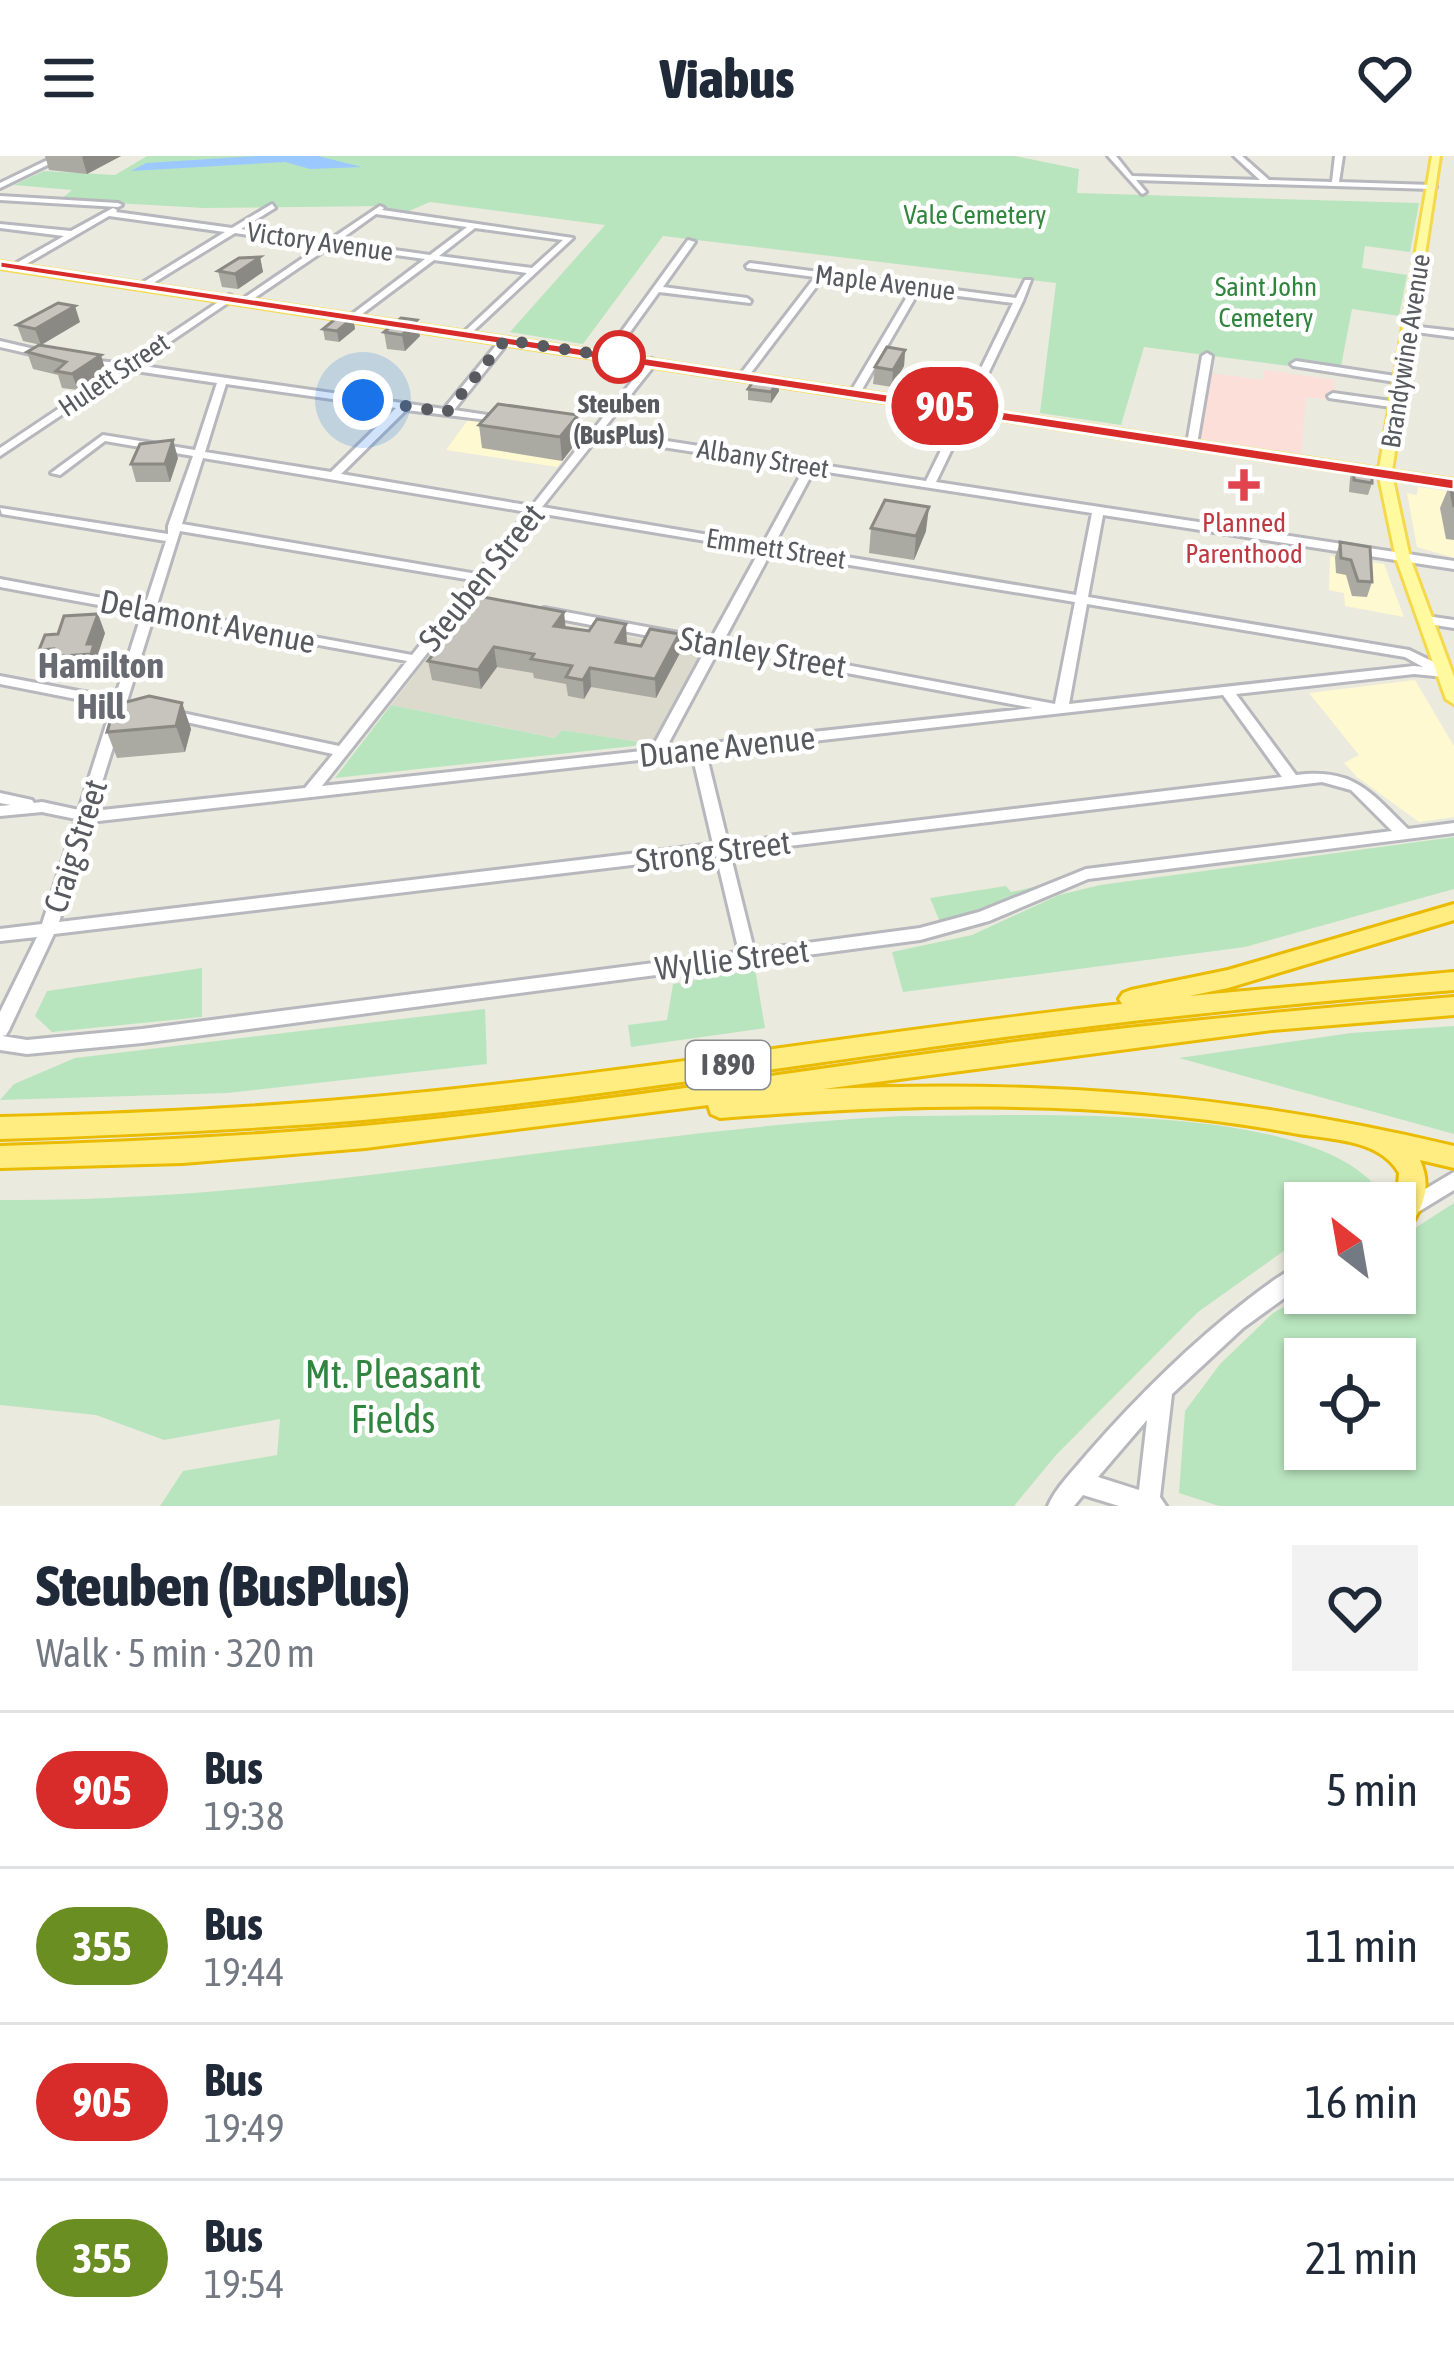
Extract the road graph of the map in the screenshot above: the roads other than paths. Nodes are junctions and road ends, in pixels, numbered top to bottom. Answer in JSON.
{"nodes":[{"id":1,"x":62,"y":156,"type":"edge"},
{"id":2,"x":1112,"y":156,"type":"edge"},
{"id":3,"x":1238,"y":156,"type":"edge"},
{"id":4,"x":1339,"y":156,"type":"edge"},
{"id":5,"x":1436,"y":156,"type":"edge"},
{"id":6,"x":0,"y":171,"type":"edge"},
{"id":7,"x":26,"y":174,"type":"junction"},
{"id":8,"x":1130,"y":178,"type":"junction"},
{"id":9,"x":1267,"y":182,"type":"junction"},
{"id":10,"x":1335,"y":184,"type":"junction"},
{"id":11,"x":0,"y":187,"type":"edge"},
{"id":12,"x":1432,"y":188,"type":"junction"},
{"id":13,"x":1142,"y":192,"type":"dead end"},
{"id":14,"x":0,"y":198,"type":"edge"},
{"id":15,"x":62,"y":202,"type":"junction"},
{"id":16,"x":272,"y":206,"type":"dead end"},
{"id":17,"x":46,"y":211,"type":"dead end"},
{"id":18,"x":107,"y":213,"type":"junction"},
{"id":19,"x":30,"y":219,"type":"dead end"},
{"id":20,"x":474,"y":225,"type":"junction"},
{"id":21,"x":0,"y":226,"type":"edge"},
{"id":22,"x":14,"y":228,"type":"junction"},
{"id":23,"x":232,"y":230,"type":"junction"},
{"id":24,"x":72,"y":234,"type":"junction"},
{"id":25,"x":691,"y":242,"type":"dead end"},
{"id":26,"x":329,"y":243,"type":"junction"},
{"id":27,"x":431,"y":257,"type":"junction"},
{"id":28,"x":0,"y":265,"type":"edge"},
{"id":29,"x":751,"y":266,"type":"dead end"},
{"id":30,"x":16,"y":267,"type":"junction"},
{"id":31,"x":533,"y":271,"type":"junction"},
{"id":32,"x":821,"y":275,"type":"junction"},
{"id":33,"x":1028,"y":282,"type":"dead end"},
{"id":34,"x":145,"y":285,"type":"junction"},
{"id":35,"x":917,"y":287,"type":"junction"},
{"id":36,"x":659,"y":290,"type":"junction"},
{"id":37,"x":229,"y":298,"type":"junction"},
{"id":38,"x":247,"y":300,"type":"junction"},
{"id":39,"x":747,"y":301,"type":"dead end"},
{"id":40,"x":1019,"y":301,"type":"junction"},
{"id":41,"x":354,"y":317,"type":"junction"},
{"id":42,"x":1411,"y":329,"type":"junction"},
{"id":43,"x":467,"y":334,"type":"junction"},
{"id":44,"x":1454,"y":334,"type":"edge"},
{"id":45,"x":505,"y":340,"type":"junction"},
{"id":46,"x":3,"y":348,"type":"edge"},
{"id":47,"x":609,"y":356,"type":"junction"},
{"id":48,"x":1207,"y":356,"type":"dead end"},
{"id":49,"x":652,"y":362,"type":"junction"},
{"id":50,"x":1296,"y":364,"type":"dead end"},
{"id":51,"x":127,"y":367,"type":"junction"},
{"id":52,"x":744,"y":376,"type":"junction"},
{"id":53,"x":1402,"y":380,"type":"junction"},
{"id":54,"x":222,"y":381,"type":"junction"},
{"id":55,"x":855,"y":393,"type":"junction"},
{"id":56,"x":1333,"y":396,"type":"dead end"},
{"id":57,"x":1398,"y":405,"type":"junction"},
{"id":58,"x":404,"y":406,"type":"junction"},
{"id":59,"x":965,"y":409,"type":"junction"},
{"id":60,"x":447,"y":412,"type":"junction"},
{"id":61,"x":517,"y":422,"type":"edge"},
{"id":62,"x":554,"y":427,"type":"edge"},
{"id":63,"x":594,"y":433,"type":"junction"},
{"id":64,"x":1192,"y":444,"type":"junction"},
{"id":65,"x":0,"y":453,"type":"edge"},
{"id":66,"x":198,"y":454,"type":"junction"},
{"id":67,"x":811,"y":466,"type":"junction"},
{"id":68,"x":56,"y":473,"type":"dead end"},
{"id":69,"x":1385,"y":474,"type":"junction"},
{"id":70,"x":333,"y":476,"type":"junction"},
{"id":71,"x":1454,"y":484,"type":"edge"},
{"id":72,"x":929,"y":485,"type":"junction"},
{"id":73,"x":4,"y":509,"type":"edge"},
{"id":74,"x":535,"y":509,"type":"junction"},
{"id":75,"x":1098,"y":510,"type":"junction"},
{"id":76,"x":172,"y":532,"type":"junction"},
{"id":77,"x":769,"y":548,"type":"junction"},
{"id":78,"x":1403,"y":558,"type":"junction"},
{"id":79,"x":1454,"y":565,"type":"edge"},
{"id":80,"x":480,"y":578,"type":"junction"},
{"id":81,"x":0,"y":583,"type":"edge"},
{"id":82,"x":465,"y":597,"type":"junction"},
{"id":83,"x":1082,"y":598,"type":"junction"},
{"id":84,"x":488,"y":602,"type":"edge"},
{"id":85,"x":147,"y":609,"type":"junction"},
{"id":86,"x":534,"y":610,"type":"edge"},
{"id":87,"x":1426,"y":620,"type":"junction"},
{"id":88,"x":1454,"y":624,"type":"edge"},
{"id":89,"x":717,"y":644,"type":"junction"},
{"id":90,"x":415,"y":659,"type":"junction"},
{"id":91,"x":1449,"y":675,"type":"edge"},
{"id":92,"x":0,"y":680,"type":"edge"},
{"id":93,"x":1227,"y":691,"type":"junction"},
{"id":94,"x":1454,"y":699,"type":"edge"},
{"id":95,"x":117,"y":703,"type":"junction"},
{"id":96,"x":139,"y":708,"type":"edge"},
{"id":97,"x":1061,"y":710,"type":"junction"},
{"id":98,"x":160,"y":712,"type":"edge"},
{"id":99,"x":698,"y":750,"type":"junction"},
{"id":100,"x":341,"y":751,"type":"junction"},
{"id":101,"x":656,"y":754,"type":"junction"},
{"id":102,"x":1292,"y":780,"type":"junction"},
{"id":103,"x":308,"y":793,"type":"junction"},
{"id":104,"x":0,"y":798,"type":"edge"},
{"id":105,"x":42,"y":807,"type":"junction"},
{"id":106,"x":0,"y":811,"type":"edge"},
{"id":107,"x":87,"y":817,"type":"junction"},
{"id":108,"x":1454,"y":828,"type":"edge"},
{"id":109,"x":1404,"y":835,"type":"junction"},
{"id":110,"x":723,"y":850,"type":"junction"},
{"id":111,"x":1454,"y":912,"type":"edge"},
{"id":112,"x":48,"y":931,"type":"junction"},
{"id":113,"x":0,"y":935,"type":"edge"},
{"id":114,"x":748,"y":958,"type":"junction"},
{"id":115,"x":1454,"y":981,"type":"edge"},
{"id":116,"x":1454,"y":1006,"type":"edge"},
{"id":117,"x":0,"y":1030,"type":"edge"},
{"id":118,"x":0,"y":1043,"type":"edge"},
{"id":119,"x":837,"y":1051,"type":"junction"},
{"id":120,"x":575,"y":1112,"type":"junction"},
{"id":121,"x":0,"y":1128,"type":"edge"},
{"id":122,"x":1380,"y":1137,"type":"junction"},
{"id":123,"x":0,"y":1157,"type":"edge"},
{"id":124,"x":1454,"y":1157,"type":"edge"},
{"id":125,"x":1454,"y":1180,"type":"edge"},
{"id":126,"x":1413,"y":1182,"type":"edge"},
{"id":127,"x":1416,"y":1203,"type":"edge"},
{"id":128,"x":1284,"y":1287,"type":"edge"},
{"id":129,"x":1161,"y":1394,"type":"junction"},
{"id":130,"x":1078,"y":1482,"type":"junction"},
{"id":131,"x":1150,"y":1505,"type":"edge"},
{"id":132,"x":1059,"y":1506,"type":"edge"}],
"edges":[{"from":1,"to":7,"type":"street"},
{"from":2,"to":8,"type":"street"},
{"from":3,"to":9,"type":"street"},
{"from":4,"to":10,"type":"street"},
{"from":5,"to":12,"type":"main road","name":"Brandywine Avenue"},
{"from":6,"to":7,"type":"street"},
{"from":7,"to":11,"type":"street"},
{"from":8,"to":9,"type":"street"},
{"from":8,"to":13,"type":"street"},
{"from":9,"to":10,"type":"street"},
{"from":10,"to":12,"type":"street"},
{"from":12,"to":42,"type":"main road","name":"Brandywine Avenue"},
{"from":14,"to":15,"type":"street"},
{"from":15,"to":17,"type":"street"},
{"from":15,"to":18,"type":"street"},
{"from":16,"to":23,"type":"street"},
{"from":18,"to":23,"type":"street","name":"Victory Avenue"},
{"from":18,"to":24,"type":"street"},
{"from":19,"to":22,"type":"street"},
{"from":20,"to":26,"type":"street"},
{"from":20,"to":27,"type":"street"},
{"from":20,"to":31,"type":"street"},
{"from":21,"to":22,"type":"street"},
{"from":22,"to":24,"type":"street"},
{"from":23,"to":26,"type":"street","name":"Victory Avenue"},
{"from":23,"to":34,"type":"street"},
{"from":24,"to":30,"type":"street"},
{"from":25,"to":36,"type":"street"},
{"from":26,"to":27,"type":"street","name":"Victory Avenue"},
{"from":26,"to":38,"type":"street"},
{"from":27,"to":31,"type":"street","name":"Victory Avenue"},
{"from":27,"to":41,"type":"street"},
{"from":28,"to":30,"type":"main road"},
{"from":29,"to":32,"type":"street","name":"Maple Avenue"},
{"from":30,"to":34,"type":"main road"},
{"from":31,"to":43,"type":"street"},
{"from":32,"to":35,"type":"street","name":"Maple Avenue"},
{"from":32,"to":52,"type":"street"},
{"from":33,"to":40,"type":"street"},
{"from":34,"to":37,"type":"main road"},
{"from":35,"to":40,"type":"street","name":"Maple Avenue"},
{"from":35,"to":55,"type":"street"},
{"from":36,"to":39,"type":"street"},
{"from":36,"to":47,"type":"street"},
{"from":37,"to":38,"type":"main road"},
{"from":37,"to":51,"type":"street","name":"Hulett Street"},
{"from":38,"to":41,"type":"main road"},
{"from":40,"to":59,"type":"street"},
{"from":41,"to":43,"type":"main road"},
{"from":42,"to":44,"type":"street"},
{"from":42,"to":53,"type":"main road","name":"Brandywine Avenue"},
{"from":43,"to":45,"type":"main road"},
{"from":45,"to":47,"type":"main road"},
{"from":45,"to":60,"type":"street"},
{"from":46,"to":51,"type":"street"},
{"from":47,"to":49,"type":"main road"},
{"from":48,"to":64,"type":"street"},
{"from":49,"to":52,"type":"main road"},
{"from":49,"to":63,"type":"street","name":"Steuben Street"},
{"from":50,"to":53,"type":"street"},
{"from":51,"to":54,"type":"street"},
{"from":51,"to":65,"type":"street","name":"Hulett Street"},
{"from":52,"to":55,"type":"main road"},
{"from":53,"to":57,"type":"main road","name":"Brandywine Avenue"},
{"from":54,"to":58,"type":"street"},
{"from":54,"to":66,"type":"street","name":"Craig Street"},
{"from":55,"to":59,"type":"main road"},
{"from":56,"to":57,"type":"street"},
{"from":57,"to":69,"type":"main road","name":"Brandywine Avenue"},
{"from":58,"to":60,"type":"street"},
{"from":58,"to":70,"type":"street"},
{"from":59,"to":64,"type":"main road"},
{"from":59,"to":72,"type":"street"},
{"from":60,"to":61,"type":"street"},
{"from":62,"to":63,"type":"street","name":"Albany Street"},
{"from":63,"to":67,"type":"street","name":"Albany Street"},
{"from":63,"to":74,"type":"street","name":"Steuben Street"},
{"from":64,"to":69,"type":"main road"},
{"from":66,"to":68,"type":"street","name":"Emmett Street"},
{"from":66,"to":70,"type":"street","name":"Emmett Street"},
{"from":66,"to":76,"type":"street","name":"Craig Street"},
{"from":67,"to":72,"type":"street","name":"Albany Street"},
{"from":67,"to":77,"type":"street"},
{"from":69,"to":71,"type":"main road"},
{"from":69,"to":78,"type":"main road"},
{"from":70,"to":74,"type":"street","name":"Emmett Street"},
{"from":72,"to":75,"type":"street","name":"Albany Street"},
{"from":73,"to":76,"type":"street"},
{"from":74,"to":77,"type":"street","name":"Emmett Street"},
{"from":74,"to":80,"type":"street","name":"Steuben Street"},
{"from":75,"to":78,"type":"street","name":"Albany Street"},
{"from":75,"to":83,"type":"street"},
{"from":76,"to":80,"type":"street"},
{"from":76,"to":85,"type":"street","name":"Craig Street"},
{"from":77,"to":83,"type":"street","name":"Emmett Street"},
{"from":77,"to":89,"type":"street"},
{"from":78,"to":79,"type":"street","name":"Albany Street"},
{"from":78,"to":87,"type":"main road"},
{"from":80,"to":82,"type":"street","name":"Steuben Street"},
{"from":81,"to":85,"type":"street","name":"Delamont Avenue"},
{"from":82,"to":84,"type":"street"},
{"from":82,"to":90,"type":"street","name":"Steuben Street"},
{"from":83,"to":91,"type":"street","name":"Emmett Street"},
{"from":83,"to":97,"type":"street"},
{"from":85,"to":90,"type":"street","name":"Delamont Avenue"},
{"from":85,"to":95,"type":"street","name":"Craig Street"},
{"from":86,"to":89,"type":"street","name":"Stanley Street"},
{"from":87,"to":88,"type":"street"},
{"from":87,"to":91,"type":"main road"},
{"from":89,"to":97,"type":"street","name":"Stanley Street"},
{"from":89,"to":101,"type":"street"},
{"from":90,"to":100,"type":"street","name":"Steuben Street"},
{"from":91,"to":93,"type":"street","name":"Duane Avenue"},
{"from":91,"to":94,"type":"main road"},
{"from":92,"to":95,"type":"street"},
{"from":93,"to":97,"type":"street","name":"Duane Avenue"},
{"from":93,"to":102,"type":"street"},
{"from":95,"to":96,"type":"street"},
{"from":95,"to":107,"type":"street","name":"Craig Street"},
{"from":97,"to":99,"type":"street","name":"Duane Avenue"},
{"from":98,"to":100,"type":"street"},
{"from":99,"to":101,"type":"street","name":"Duane Avenue"},
{"from":99,"to":110,"type":"street"},
{"from":100,"to":103,"type":"street","name":"Steuben Street"},
{"from":101,"to":103,"type":"street","name":"Duane Avenue"},
{"from":102,"to":109,"type":"street","name":"Strong Street"},
{"from":102,"to":110,"type":"street","name":"Strong Street"},
{"from":103,"to":107,"type":"street","name":"Duane Avenue"},
{"from":104,"to":105,"type":"street"},
{"from":105,"to":106,"type":"street","name":"Duane Avenue"},
{"from":105,"to":107,"type":"street","name":"Duane Avenue"},
{"from":107,"to":112,"type":"street","name":"Craig Street"},
{"from":108,"to":109,"type":"street","name":"Wyllie Street"},
{"from":109,"to":114,"type":"street","name":"Wyllie Street"},
{"from":110,"to":112,"type":"street","name":"Strong Street"},
{"from":110,"to":114,"type":"street"},
{"from":111,"to":119,"type":"highway"},
{"from":112,"to":113,"type":"street","name":"Strong Street"},
{"from":112,"to":117,"type":"street","name":"Craig Street"},
{"from":114,"to":118,"type":"street","name":"Wyllie Street"},
{"from":115,"to":119,"type":"highway","number":"I 890"},
{"from":116,"to":120,"type":"highway","number":"I 890"},
{"from":119,"to":121,"type":"highway","number":"I 890"},
{"from":120,"to":122,"type":"highway"},
{"from":120,"to":123,"type":"highway","number":"I 890"},
{"from":122,"to":124,"type":"highway"},
{"from":122,"to":126,"type":"highway"},
{"from":125,"to":127,"type":"street"},
{"from":128,"to":129,"type":"street"},
{"from":129,"to":130,"type":"street"},
{"from":129,"to":131,"type":"street"},
{"from":130,"to":131,"type":"street"},
{"from":130,"to":132,"type":"street"}]}
